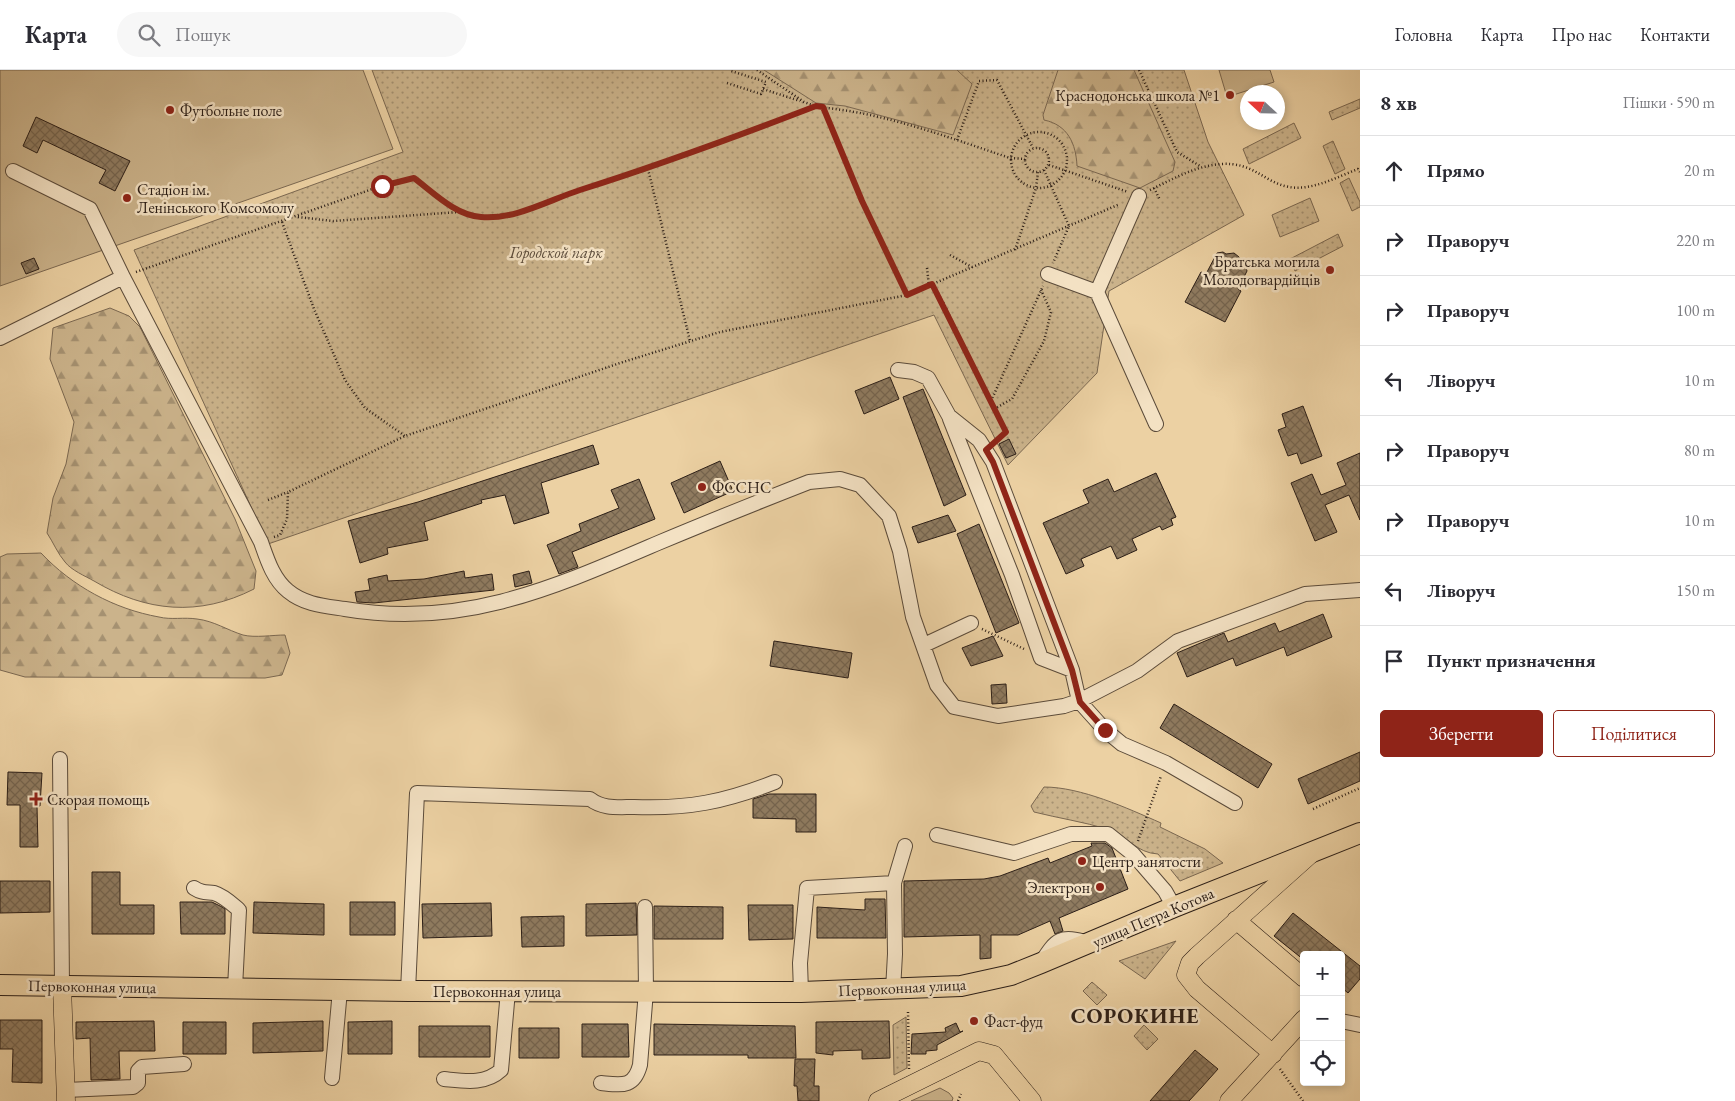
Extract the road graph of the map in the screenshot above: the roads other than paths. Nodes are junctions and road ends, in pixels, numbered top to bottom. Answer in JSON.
{"nodes":[{"id":1,"x":13,"y":171,"type":"dead end"},
{"id":2,"x":1139,"y":196,"type":"road end"},
{"id":3,"x":1048,"y":274,"type":"road end"},
{"id":4,"x":123,"y":277,"type":"junction"},
{"id":5,"x":1097,"y":292,"type":"junction"},
{"id":6,"x":0,"y":338,"type":"edge"},
{"id":7,"x":898,"y":370,"type":"dead end"},
{"id":8,"x":949,"y":416,"type":"junction"},
{"id":9,"x":1156,"y":424,"type":"dead end"},
{"id":10,"x":1359,"y":594,"type":"edge"},
{"id":11,"x":971,"y":623,"type":"road end"},
{"id":12,"x":924,"y":644,"type":"junction"},
{"id":13,"x":1072,"y":670,"type":"junction"},
{"id":14,"x":1080,"y":702,"type":"junction"},
{"id":15,"x":60,"y":758,"type":"dead end"},
{"id":16,"x":775,"y":782,"type":"dead end"},
{"id":17,"x":1235,"y":802,"type":"dead end"},
{"id":18,"x":1360,"y":833,"type":"edge"},
{"id":19,"x":937,"y":835,"type":"dead end"},
{"id":20,"x":905,"y":846,"type":"dead end"},
{"id":21,"x":1312,"y":853,"type":"junction"},
{"id":22,"x":894,"y":883,"type":"junction"},
{"id":23,"x":194,"y":888,"type":"dead end"},
{"id":24,"x":645,"y":907,"type":"dead end"},
{"id":25,"x":1174,"y":907,"type":"junction"},
{"id":26,"x":1236,"y":920,"type":"junction"},
{"id":27,"x":1300,"y":975,"type":"edge"},
{"id":28,"x":994,"y":980,"type":"joint"},
{"id":29,"x":0,"y":985,"type":"edge"},
{"id":30,"x":62,"y":986,"type":"junction"},
{"id":31,"x":235,"y":988,"type":"junction"},
{"id":32,"x":340,"y":990,"type":"junction"},
{"id":33,"x":893,"y":990,"type":"junction"},
{"id":34,"x":408,"y":991,"type":"junction"},
{"id":35,"x":508,"y":991,"type":"junction"},
{"id":36,"x":646,"y":991,"type":"junction"},
{"id":37,"x":801,"y":992,"type":"junction"},
{"id":38,"x":1345,"y":1022,"type":"edge"},
{"id":39,"x":1300,"y":1024,"type":"edge"},
{"id":40,"x":1360,"y":1025,"type":"edge"},
{"id":41,"x":1273,"y":1054,"type":"junction"},
{"id":42,"x":184,"y":1064,"type":"dead end"},
{"id":43,"x":332,"y":1078,"type":"dead end"},
{"id":44,"x":444,"y":1079,"type":"dead end"},
{"id":45,"x":601,"y":1083,"type":"dead end"},
{"id":46,"x":66,"y":1096,"type":"edge"},
{"id":47,"x":878,"y":1101,"type":"edge"},
{"id":48,"x":1032,"y":1101,"type":"edge"},
{"id":49,"x":1229,"y":1101,"type":"edge"}],
"edges":[{"from":1,"to":4,"type":"street"},
{"from":2,"to":5,"type":"street"},
{"from":3,"to":5,"type":"street"},
{"from":4,"to":6,"type":"street"},
{"from":4,"to":12,"type":"street"},
{"from":5,"to":9,"type":"street"},
{"from":7,"to":8,"type":"street"},
{"from":8,"to":13,"type":"street"},
{"from":8,"to":13,"type":"street"},
{"from":10,"to":14,"type":"street"},
{"from":11,"to":12,"type":"street"},
{"from":12,"to":14,"type":"street"},
{"from":13,"to":14,"type":"street"},
{"from":14,"to":17,"type":"street"},
{"from":15,"to":30,"type":"street"},
{"from":16,"to":34,"type":"street"},
{"from":18,"to":21,"type":"highway","name":"улица Петра Котова"},
{"from":19,"to":25,"type":"street"},
{"from":20,"to":22,"type":"street"},
{"from":21,"to":25,"type":"highway","name":"улица Петра Котова"},
{"from":21,"to":26,"type":"main road"},
{"from":22,"to":33,"type":"street"},
{"from":22,"to":37,"type":"street"},
{"from":23,"to":31,"type":"street"},
{"from":24,"to":36,"type":"street"},
{"from":25,"to":28,"type":"highway","name":"улица Петра Котова"},
{"from":26,"to":27,"type":"main road"},
{"from":26,"to":41,"type":"main road"},
{"from":28,"to":33,"type":"highway","name":"Первоконная улица"},
{"from":29,"to":30,"type":"highway","name":"Первоконная улица"},
{"from":30,"to":31,"type":"highway","name":"Первоконная улица"},
{"from":30,"to":46,"type":"main road"},
{"from":31,"to":32,"type":"highway","name":"Первоконная улица"},
{"from":32,"to":34,"type":"highway","name":"Первоконная улица"},
{"from":32,"to":43,"type":"street"},
{"from":33,"to":37,"type":"highway","name":"Первоконная улица"},
{"from":34,"to":35,"type":"highway","name":"Первоконная улица"},
{"from":35,"to":36,"type":"highway","name":"Первоконная улица"},
{"from":35,"to":44,"type":"street"},
{"from":36,"to":37,"type":"highway","name":"Первоконная улица"},
{"from":36,"to":45,"type":"street"},
{"from":38,"to":40,"type":"street"},
{"from":39,"to":41,"type":"main road"},
{"from":41,"to":49,"type":"main road"},
{"from":42,"to":46,"type":"street"},
{"from":47,"to":48,"type":"main road"}]}
